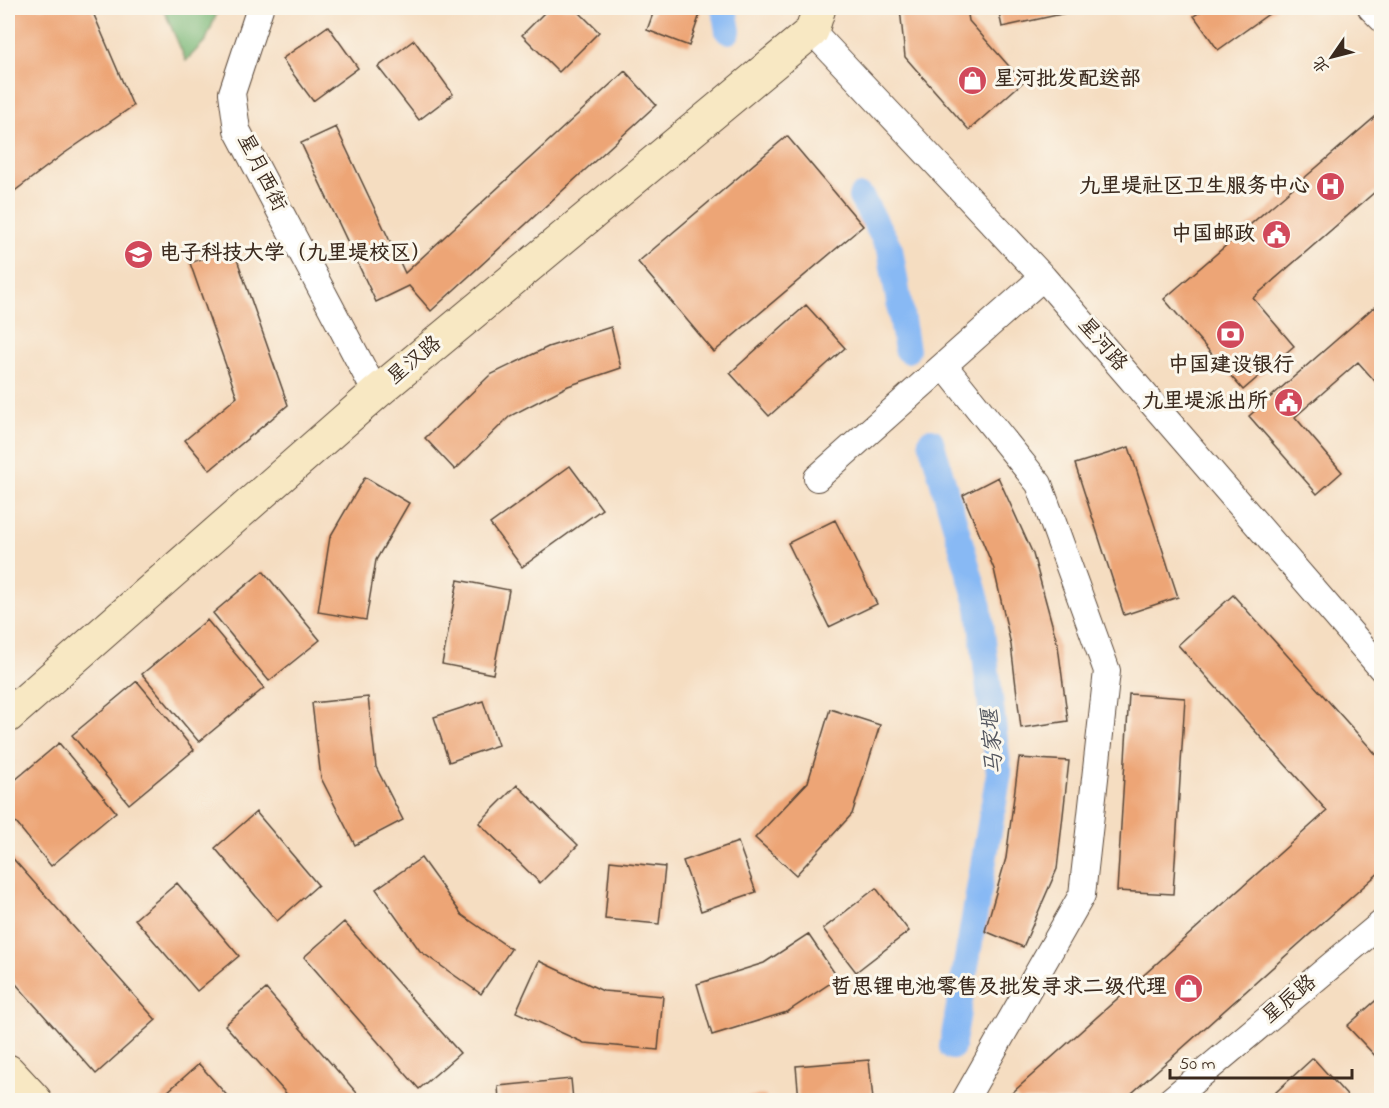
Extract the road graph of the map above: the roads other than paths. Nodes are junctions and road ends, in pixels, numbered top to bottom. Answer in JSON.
{"nodes":[{"id":1,"x":260,"y":8,"type":"edge"},
{"id":2,"x":1371,"y":8,"type":"edge"},
{"id":3,"x":815,"y":19,"type":"edge"},
{"id":4,"x":1382,"y":20,"type":"edge"},
{"id":5,"x":1043,"y":277,"type":"junction"},
{"id":6,"x":945,"y":366,"type":"junction"},
{"id":7,"x":376,"y":393,"type":"junction"},
{"id":8,"x":817,"y":478,"type":"dead end"},
{"id":9,"x":1382,"y":669,"type":"edge"},
{"id":10,"x":8,"y":716,"type":"edge"},
{"id":11,"x":1382,"y":922,"type":"edge"},
{"id":12,"x":8,"y":1071,"type":"edge"},
{"id":13,"x":35,"y":1101,"type":"edge"},
{"id":14,"x":965,"y":1101,"type":"edge"},
{"id":15,"x":1171,"y":1101,"type":"edge"}],
"edges":[{"from":1,"to":7,"type":"street","name":"星月西街"},
{"from":2,"to":4,"type":"street"},
{"from":3,"to":5,"type":"street","name":"星河路"},
{"from":3,"to":7,"type":"street","name":"星汉路"},
{"from":5,"to":6,"type":"street"},
{"from":5,"to":9,"type":"street","name":"星河路"},
{"from":6,"to":8,"type":"street"},
{"from":6,"to":14,"type":"street"},
{"from":7,"to":10,"type":"street","name":"星汉路"},
{"from":11,"to":15,"type":"street","name":"星辰路"},
{"from":12,"to":13,"type":"street"}]}
